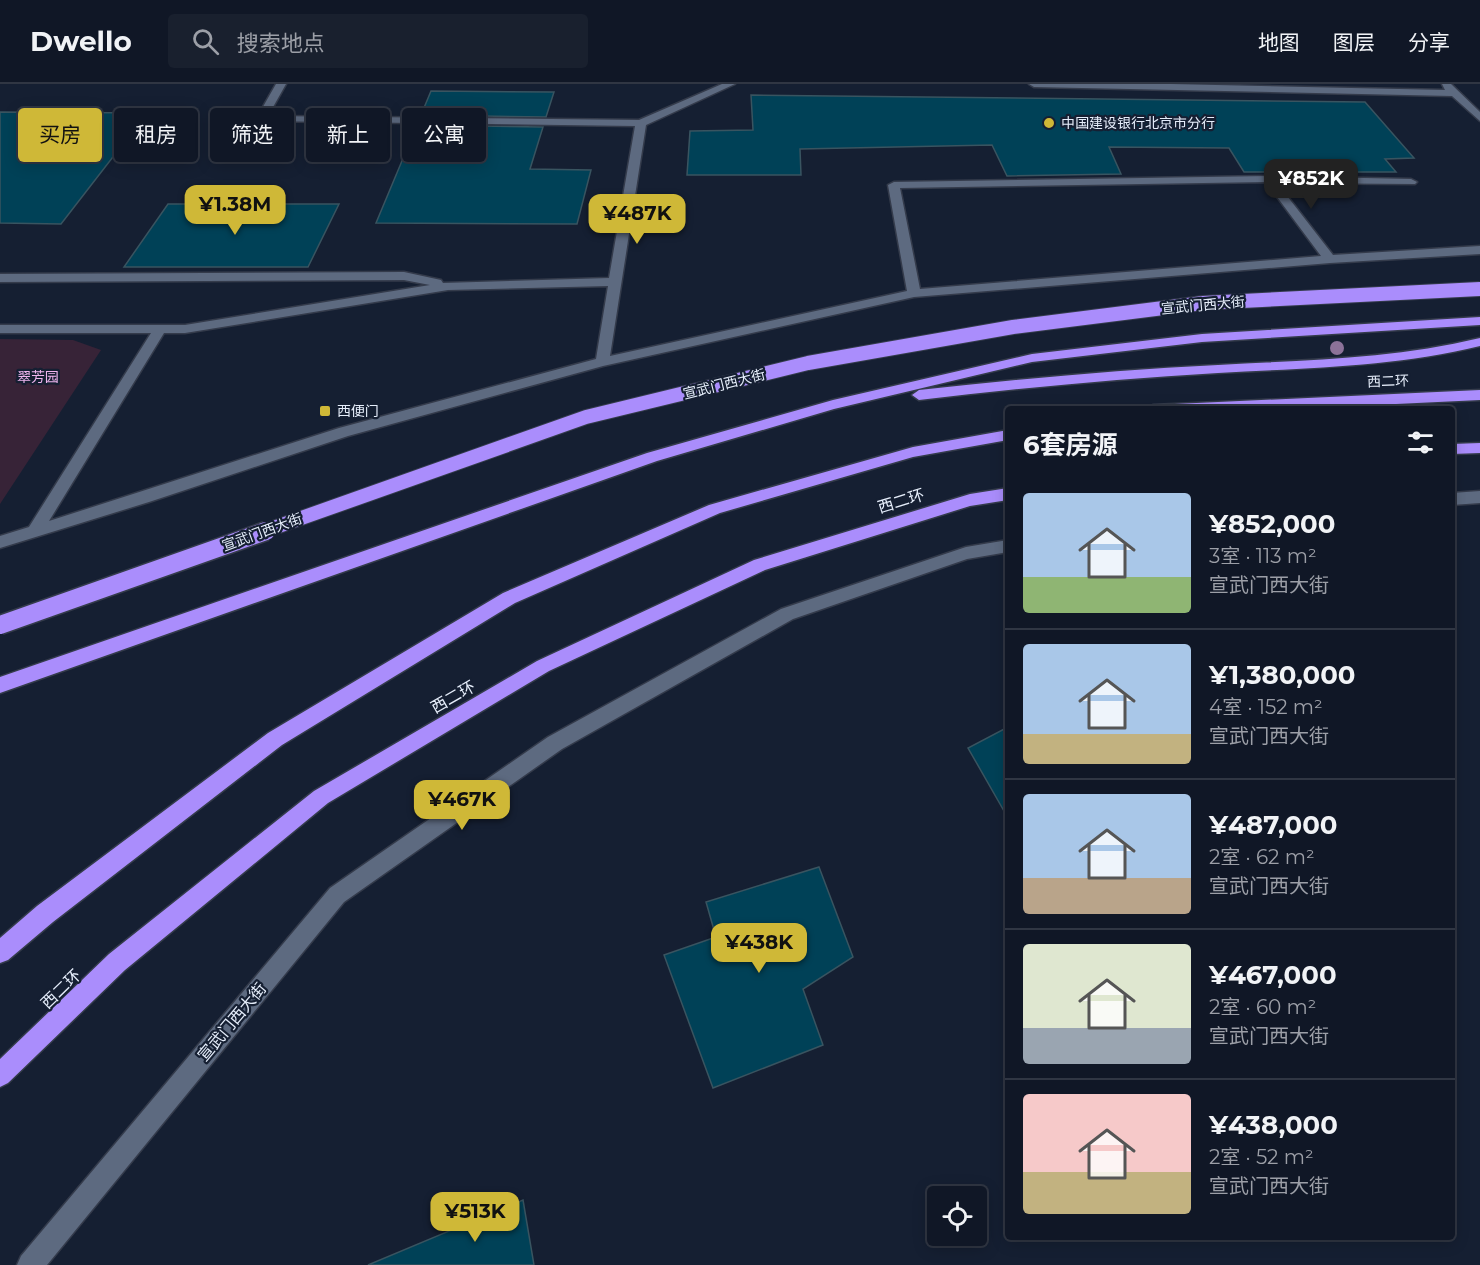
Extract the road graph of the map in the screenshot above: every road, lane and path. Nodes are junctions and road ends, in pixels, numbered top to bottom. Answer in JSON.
{"nodes":[{"id":1,"x":281,"y":84,"type":"edge"},
{"id":2,"x":730,"y":84,"type":"edge"},
{"id":3,"x":1034,"y":84,"type":"edge"},
{"id":4,"x":1445,"y":84,"type":"edge"},
{"id":5,"x":1454,"y":93,"type":"junction"},
{"id":6,"x":1480,"y":118,"type":"edge"},
{"id":7,"x":641,"y":123,"type":"junction"},
{"id":8,"x":1269,"y":179,"type":"junction"},
{"id":9,"x":1411,"y":182,"type":"dead end"},
{"id":10,"x":1480,"y":250,"type":"edge"},
{"id":11,"x":1330,"y":259,"type":"junction"},
{"id":12,"x":0,"y":278,"type":"edge"},
{"id":13,"x":615,"y":282,"type":"junction"},
{"id":14,"x":448,"y":285,"type":"junction"},
{"id":15,"x":1480,"y":289,"type":"edge"},
{"id":16,"x":914,"y":293,"type":"junction"},
{"id":17,"x":1480,"y":321,"type":"edge"},
{"id":18,"x":0,"y":328,"type":"edge"},
{"id":19,"x":160,"y":328,"type":"junction"},
{"id":20,"x":1480,"y":342,"type":"edge"},
{"id":21,"x":602,"y":362,"type":"junction"},
{"id":22,"x":1480,"y":395,"type":"edge"},
{"id":23,"x":834,"y":405,"type":"junction"},
{"id":24,"x":1240,"y":406,"type":"edge"},
{"id":25,"x":1005,"y":436,"type":"edge"},
{"id":26,"x":1480,"y":448,"type":"edge"},
{"id":27,"x":1455,"y":449,"type":"edge"},
{"id":28,"x":1005,"y":494,"type":"edge"},
{"id":29,"x":1480,"y":497,"type":"edge"},
{"id":30,"x":1455,"y":498,"type":"edge"},
{"id":31,"x":35,"y":531,"type":"junction"},
{"id":32,"x":0,"y":542,"type":"edge"},
{"id":33,"x":1005,"y":546,"type":"edge"},
{"id":34,"x":0,"y":625,"type":"edge"},
{"id":35,"x":0,"y":686,"type":"edge"},
{"id":36,"x":0,"y":952,"type":"edge"},
{"id":37,"x":0,"y":1075,"type":"edge"},
{"id":38,"x":30,"y":1265,"type":"edge"}],
"edges":[{"from":1,"to":7,"type":"street"},
{"from":2,"to":7,"type":"street"},
{"from":3,"to":5,"type":"street"},
{"from":4,"to":5,"type":"street"},
{"from":5,"to":6,"type":"street"},
{"from":7,"to":13,"type":"street"},
{"from":8,"to":9,"type":"street"},
{"from":8,"to":11,"type":"street"},
{"from":8,"to":16,"type":"street"},
{"from":10,"to":11,"type":"street"},
{"from":11,"to":16,"type":"street"},
{"from":12,"to":14,"type":"street"},
{"from":13,"to":14,"type":"street"},
{"from":13,"to":21,"type":"street"},
{"from":14,"to":19,"type":"street"},
{"from":15,"to":34,"type":"highway","name":"宣武门西大街","bridge":true},
{"from":16,"to":21,"type":"street"},
{"from":17,"to":23,"type":"highway","name":"宣武门西大街"},
{"from":18,"to":19,"type":"street"},
{"from":19,"to":31,"type":"street"},
{"from":20,"to":23,"type":"highway","name":"宣武门西大街"},
{"from":21,"to":31,"type":"street"},
{"from":22,"to":24,"type":"highway","name":"西二环"},
{"from":23,"to":35,"type":"highway","name":"宣武门西大街"},
{"from":25,"to":36,"type":"highway"},
{"from":26,"to":27,"type":"highway"},
{"from":28,"to":37,"type":"highway","name":"西二环"},
{"from":29,"to":30,"type":"street"},
{"from":31,"to":32,"type":"street"},
{"from":33,"to":38,"type":"street","name":"宣武门西大街"}]}
